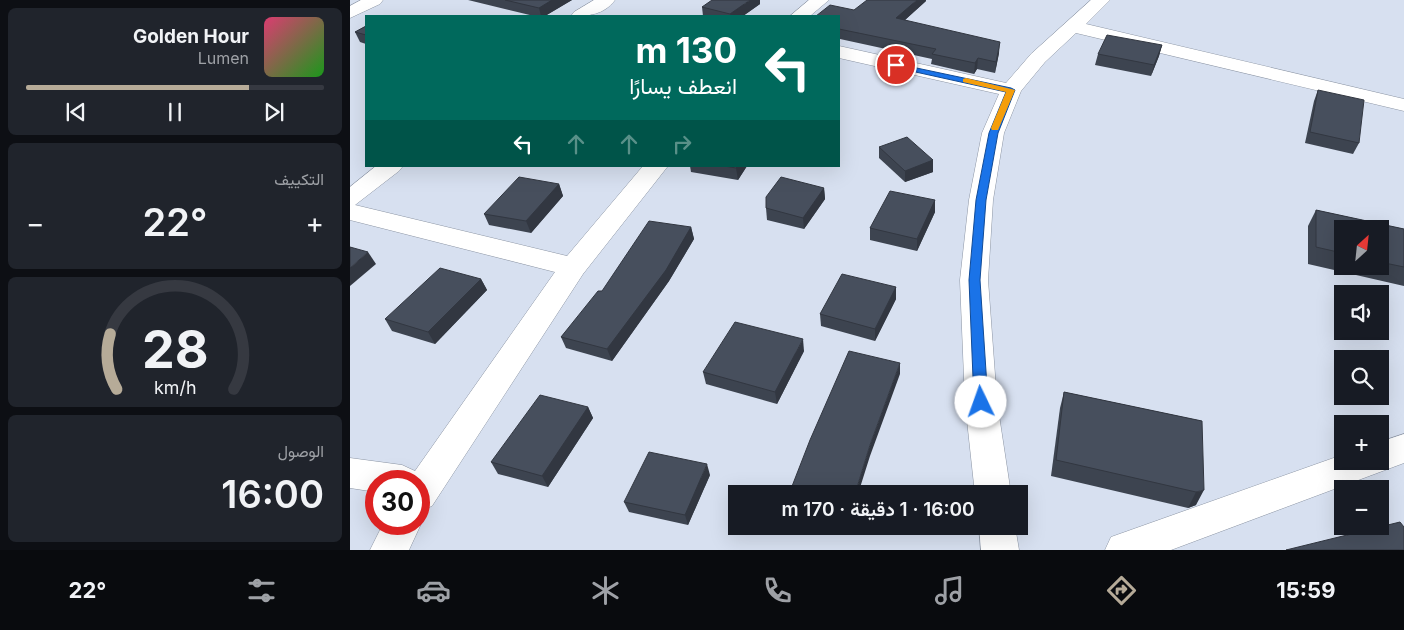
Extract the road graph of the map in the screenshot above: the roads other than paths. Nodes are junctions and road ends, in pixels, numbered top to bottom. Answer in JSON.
{"nodes":[{"id":1,"x":374,"y":0,"type":"edge"},
{"id":2,"x":606,"y":0,"type":"edge"},
{"id":3,"x":820,"y":0,"type":"edge"},
{"id":4,"x":1100,"y":0,"type":"edge"},
{"id":5,"x":350,"y":13,"type":"edge"},
{"id":6,"x":582,"y":15,"type":"edge"},
{"id":7,"x":800,"y":15,"type":"edge"},
{"id":8,"x":1071,"y":26,"type":"junction"},
{"id":9,"x":840,"y":52,"type":"edge"},
{"id":10,"x":1011,"y":90,"type":"junction"},
{"id":11,"x":1404,"y":105,"type":"edge"},
{"id":12,"x":390,"y":167,"type":"edge"},
{"id":13,"x":655,"y":167,"type":"edge"},
{"id":14,"x":350,"y":199,"type":"edge"},
{"id":15,"x":350,"y":212,"type":"edge"},
{"id":16,"x":573,"y":267,"type":"junction"},
{"id":17,"x":1404,"y":448,"type":"edge"},
{"id":18,"x":1389,"y":454,"type":"edge"},
{"id":19,"x":427,"y":470,"type":"edge"},
{"id":20,"x":1343,"y":470,"type":"edge"},
{"id":21,"x":350,"y":473,"type":"edge"},
{"id":22,"x":365,"y":476,"type":"edge"},
{"id":23,"x":992,"y":485,"type":"edge"},
{"id":24,"x":397,"y":535,"type":"edge"},
{"id":25,"x":998,"y":535,"type":"edge"},
{"id":26,"x":388,"y":550,"type":"edge"},
{"id":27,"x":1000,"y":550,"type":"edge"},
{"id":28,"x":1124,"y":550,"type":"edge"}],
"edges":[{"from":1,"to":5,"type":"street"},
{"from":2,"to":6,"type":"street"},
{"from":3,"to":7,"type":"street"},
{"from":4,"to":8,"type":"street"},
{"from":8,"to":10,"type":"street"},
{"from":8,"to":11,"type":"street"},
{"from":9,"to":10,"type":"street"},
{"from":10,"to":23,"type":"street"},
{"from":12,"to":14,"type":"street"},
{"from":13,"to":16,"type":"street"},
{"from":15,"to":16,"type":"street"},
{"from":16,"to":19,"type":"street"},
{"from":17,"to":18,"type":"street"},
{"from":20,"to":28,"type":"street"},
{"from":21,"to":22,"type":"street"},
{"from":24,"to":26,"type":"street"},
{"from":25,"to":27,"type":"street"}]}
